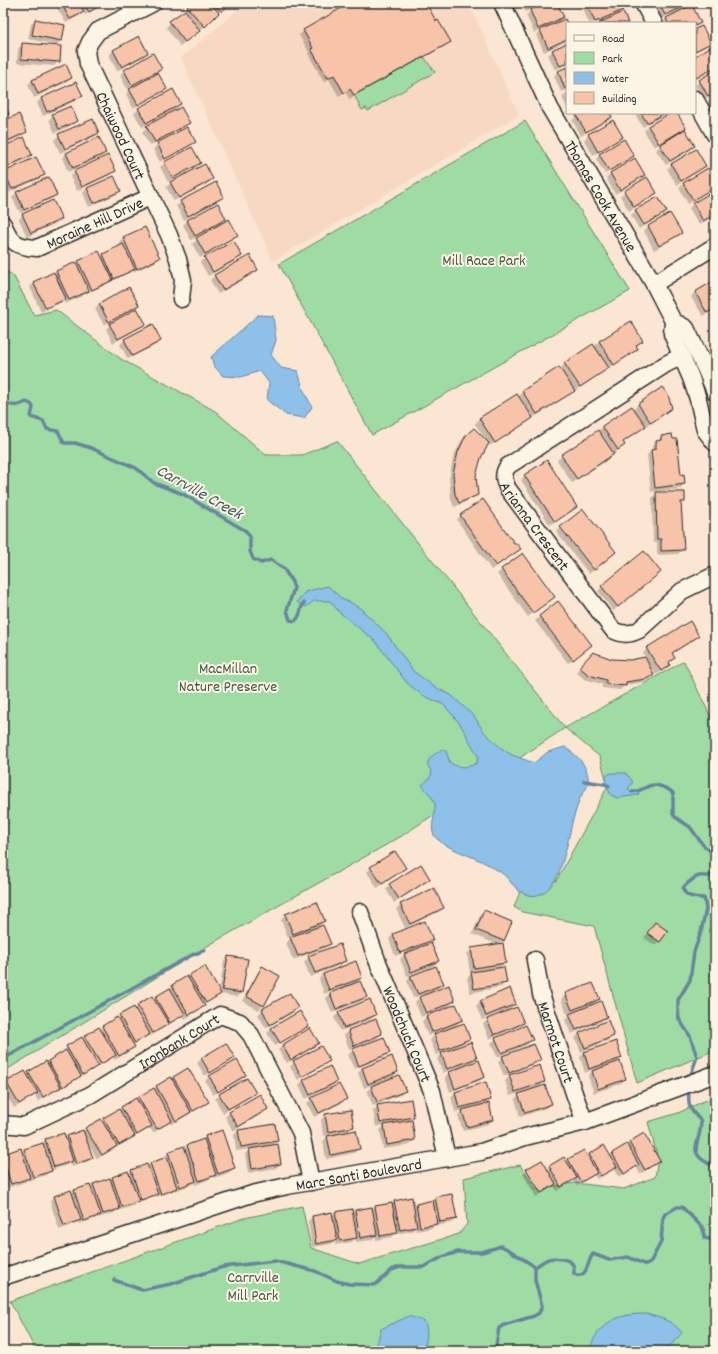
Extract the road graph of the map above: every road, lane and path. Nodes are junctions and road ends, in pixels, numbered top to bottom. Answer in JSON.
{"nodes":[{"id":1,"x":153,"y":3,"type":"edge"},
{"id":2,"x":502,"y":3,"type":"edge"},
{"id":3,"x":643,"y":3,"type":"edge"},
{"id":4,"x":653,"y":22,"type":"edge"},
{"id":5,"x":696,"y":101,"type":"edge"},
{"id":6,"x":715,"y":136,"type":"edge"},
{"id":7,"x":150,"y":197,"type":"junction"},
{"id":8,"x":3,"y":224,"type":"edge"},
{"id":9,"x":715,"y":246,"type":"edge"},
{"id":10,"x":654,"y":284,"type":"junction"},
{"id":11,"x":181,"y":299,"type":"dead end"},
{"id":12,"x":673,"y":321,"type":"junction"},
{"id":13,"x":682,"y":356,"type":"junction"},
{"id":14,"x":715,"y":392,"type":"edge"},
{"id":15,"x":715,"y":443,"type":"edge"},
{"id":16,"x":715,"y":575,"type":"edge"},
{"id":17,"x":360,"y":912,"type":"dead end"},
{"id":18,"x":535,"y":960,"type":"dead end"},
{"id":19,"x":715,"y":1074,"type":"edge"},
{"id":20,"x":585,"y":1122,"type":"junction"},
{"id":21,"x":3,"y":1124,"type":"edge"},
{"id":22,"x":446,"y":1158,"type":"junction"},
{"id":23,"x":311,"y":1182,"type":"junction"},
{"id":24,"x":3,"y":1277,"type":"edge"}],
"edges":[{"from":1,"to":7,"type":"street","name":"Chaiwood Court"},
{"from":2,"to":10,"type":"street","name":"Thomas Cook Avenue"},
{"from":3,"to":4,"type":"street"},
{"from":5,"to":6,"type":"street"},
{"from":7,"to":8,"type":"street","name":"Moraine Hill Drive"},
{"from":7,"to":11,"type":"street","name":"Chaiwood Court"},
{"from":9,"to":10,"type":"street"},
{"from":10,"to":12,"type":"street","name":"Thomas Cook Avenue"},
{"from":12,"to":13,"type":"street","name":"Thomas Cook Avenue"},
{"from":12,"to":14,"type":"street","name":"Thomas Cook Avenue"},
{"from":13,"to":15,"type":"street","name":"Thomas Cook Avenue"},
{"from":13,"to":16,"type":"street","name":"Arianna Crescent"},
{"from":17,"to":22,"type":"street","name":"Woodchuck Court"},
{"from":18,"to":20,"type":"street","name":"Marmot Court"},
{"from":19,"to":20,"type":"street","name":"Marc Santi Boulevard"},
{"from":20,"to":22,"type":"street","name":"Marc Santi Boulevard"},
{"from":21,"to":23,"type":"street","name":"Ironbank Court"},
{"from":22,"to":23,"type":"street","name":"Marc Santi Boulevard"},
{"from":23,"to":24,"type":"street","name":"Marc Santi Boulevard"}]}
